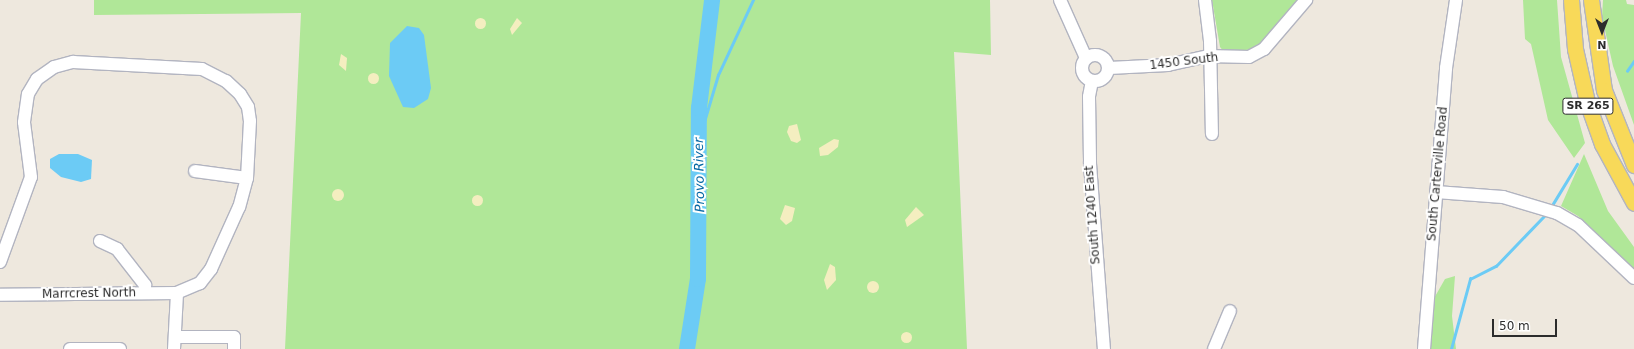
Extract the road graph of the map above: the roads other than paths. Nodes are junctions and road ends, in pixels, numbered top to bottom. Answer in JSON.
{"nodes":[{"id":1,"x":1060,"y":0,"type":"edge"},
{"id":2,"x":1205,"y":0,"type":"edge"},
{"id":3,"x":1306,"y":0,"type":"edge"},
{"id":4,"x":1456,"y":0,"type":"edge"},
{"id":5,"x":1571,"y":0,"type":"edge"},
{"id":6,"x":1591,"y":0,"type":"edge"},
{"id":7,"x":1208,"y":56,"type":"junction"},
{"id":8,"x":1086,"y":58,"type":"junction"},
{"id":9,"x":1109,"y":68,"type":"junction"},
{"id":10,"x":1092,"y":81,"type":"junction"},
{"id":11,"x":1212,"y":134,"type":"dead end"},
{"id":12,"x":1634,"y":165,"type":"edge"},
{"id":13,"x":195,"y":171,"type":"dead end"},
{"id":14,"x":247,"y":178,"type":"junction"},
{"id":15,"x":1436,"y":192,"type":"junction"},
{"id":16,"x":1634,"y":203,"type":"edge"},
{"id":17,"x":100,"y":241,"type":"dead end"},
{"id":18,"x":0,"y":262,"type":"edge"},
{"id":19,"x":1634,"y":278,"type":"edge"},
{"id":20,"x":145,"y":293,"type":"junction"},
{"id":21,"x":177,"y":293,"type":"junction"},
{"id":22,"x":0,"y":295,"type":"edge"},
{"id":23,"x":1230,"y":311,"type":"dead end"},
{"id":24,"x":176,"y":337,"type":"junction"},
{"id":25,"x":70,"y":349,"type":"edge"},
{"id":26,"x":120,"y":349,"type":"edge"},
{"id":27,"x":174,"y":349,"type":"edge"},
{"id":28,"x":234,"y":349,"type":"edge"},
{"id":29,"x":1104,"y":349,"type":"edge"},
{"id":30,"x":1214,"y":349,"type":"edge"},
{"id":31,"x":1424,"y":349,"type":"edge"}],
"edges":[{"from":1,"to":8,"type":"street"},
{"from":2,"to":7,"type":"street"},
{"from":3,"to":7,"type":"street","name":"1450 South"},
{"from":4,"to":15,"type":"street","name":"South Carterville Road"},
{"from":5,"to":16,"type":"main road","number":"SR 265"},
{"from":6,"to":12,"type":"main road","number":"SR 265"},
{"from":7,"to":9,"type":"street","name":"1450 South"},
{"from":7,"to":11,"type":"street"},
{"from":8,"to":9,"type":"street"},
{"from":8,"to":10,"type":"street"},
{"from":9,"to":10,"type":"street"},
{"from":10,"to":29,"type":"street","name":"South 1240 East"},
{"from":13,"to":14,"type":"street"},
{"from":14,"to":18,"type":"street"},
{"from":14,"to":21,"type":"street"},
{"from":15,"to":19,"type":"street"},
{"from":15,"to":31,"type":"street","name":"South Carterville Road"},
{"from":17,"to":20,"type":"street"},
{"from":20,"to":21,"type":"street","name":"Marrcrest North"},
{"from":20,"to":22,"type":"street","name":"Marrcrest North"},
{"from":21,"to":24,"type":"street"},
{"from":23,"to":30,"type":"street"},
{"from":24,"to":27,"type":"street"},
{"from":24,"to":28,"type":"street"},
{"from":25,"to":26,"type":"street"}]}
